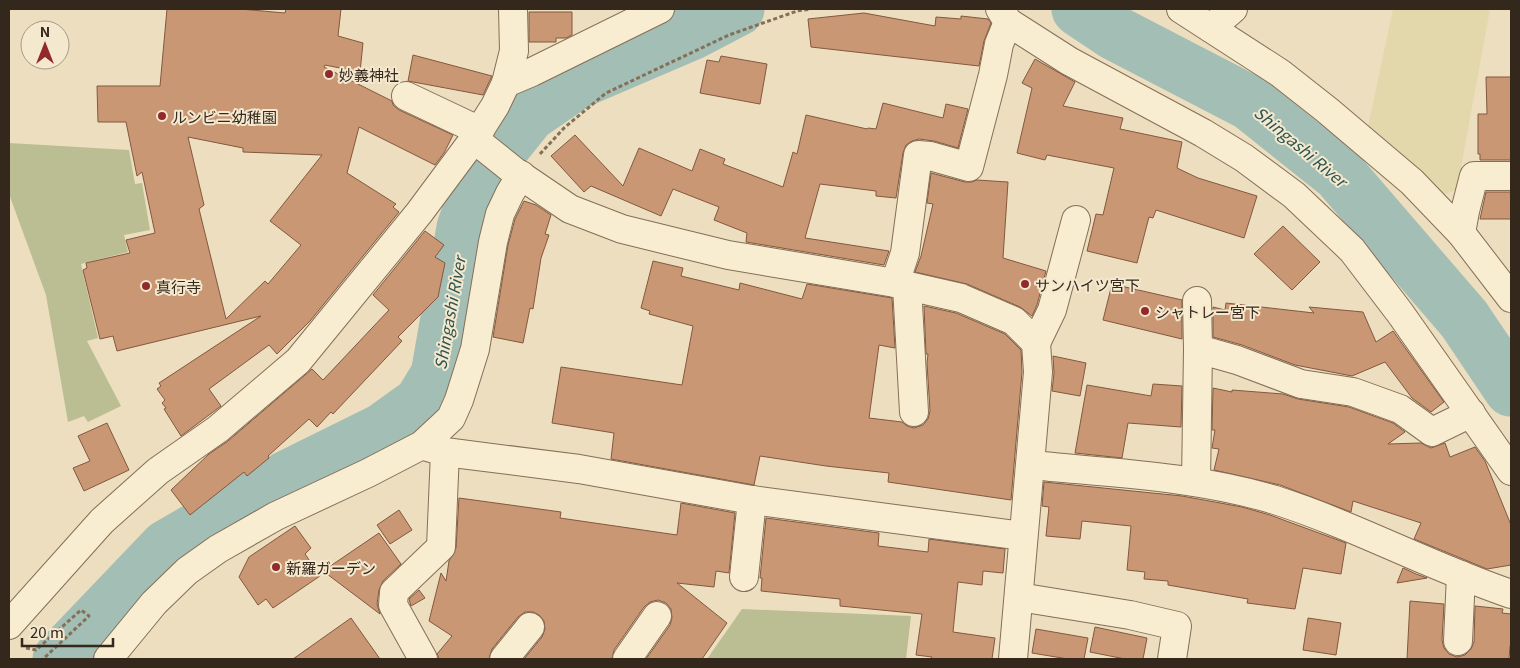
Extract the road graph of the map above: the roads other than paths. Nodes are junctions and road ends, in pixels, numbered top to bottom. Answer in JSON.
{"nodes":[{"id":1,"x":513,"y":9,"type":"edge"},
{"id":2,"x":660,"y":9,"type":"edge"},
{"id":3,"x":1181,"y":9,"type":"edge"},
{"id":4,"x":1233,"y":9,"type":"edge"},
{"id":5,"x":1004,"y":15,"type":"edge"},
{"id":6,"x":1211,"y":28,"type":"junction"},
{"id":7,"x":506,"y":83,"type":"junction"},
{"id":8,"x":406,"y":96,"type":"dead end"},
{"id":9,"x":480,"y":139,"type":"junction"},
{"id":10,"x":517,"y":173,"type":"junction"},
{"id":11,"x":1511,"y":176,"type":"edge"},
{"id":12,"x":1076,"y":220,"type":"dead end"},
{"id":13,"x":1462,"y":232,"type":"junction"},
{"id":14,"x":901,"y":284,"type":"junction"},
{"id":15,"x":1511,"y":298,"type":"edge"},
{"id":16,"x":1197,"y":301,"type":"dead end"},
{"id":17,"x":1036,"y":342,"type":"junction"},
{"id":18,"x":1198,"y":349,"type":"junction"},
{"id":19,"x":914,"y":412,"type":"dead end"},
{"id":20,"x":1471,"y":414,"type":"junction"},
{"id":21,"x":433,"y":448,"type":"junction"},
{"id":22,"x":1031,"y":465,"type":"junction"},
{"id":23,"x":1511,"y":471,"type":"edge"},
{"id":24,"x":1196,"y":482,"type":"junction"},
{"id":25,"x":752,"y":500,"type":"junction"},
{"id":26,"x":1023,"y":536,"type":"junction"},
{"id":27,"x":1461,"y":575,"type":"junction"},
{"id":28,"x":744,"y":577,"type":"dead end"},
{"id":29,"x":1511,"y":594,"type":"edge"},
{"id":30,"x":1020,"y":597,"type":"junction"},
{"id":31,"x":657,"y":616,"type":"dead end"},
{"id":32,"x":530,"y":627,"type":"dead end"},
{"id":33,"x":13,"y":635,"type":"edge"},
{"id":34,"x":1458,"y":641,"type":"dead end"},
{"id":35,"x":108,"y":659,"type":"edge"},
{"id":36,"x":423,"y":659,"type":"edge"},
{"id":37,"x":504,"y":659,"type":"edge"},
{"id":38,"x":627,"y":659,"type":"edge"},
{"id":39,"x":1013,"y":659,"type":"edge"},
{"id":40,"x":1172,"y":659,"type":"edge"}],
"edges":[{"from":1,"to":7,"type":"street"},
{"from":2,"to":7,"type":"street"},
{"from":3,"to":6,"type":"street"},
{"from":4,"to":6,"type":"street"},
{"from":5,"to":14,"type":"street"},
{"from":5,"to":20,"type":"street"},
{"from":6,"to":13,"type":"street"},
{"from":7,"to":9,"type":"street"},
{"from":8,"to":9,"type":"street"},
{"from":9,"to":10,"type":"street"},
{"from":9,"to":33,"type":"street"},
{"from":10,"to":14,"type":"street"},
{"from":10,"to":21,"type":"street"},
{"from":11,"to":13,"type":"street"},
{"from":12,"to":17,"type":"street"},
{"from":13,"to":15,"type":"street"},
{"from":14,"to":17,"type":"street"},
{"from":14,"to":19,"type":"street"},
{"from":16,"to":18,"type":"street"},
{"from":17,"to":22,"type":"street"},
{"from":18,"to":20,"type":"street"},
{"from":18,"to":24,"type":"street"},
{"from":20,"to":23,"type":"street"},
{"from":21,"to":25,"type":"street"},
{"from":21,"to":35,"type":"street"},
{"from":21,"to":36,"type":"street"},
{"from":22,"to":24,"type":"street"},
{"from":22,"to":26,"type":"street"},
{"from":24,"to":27,"type":"street"},
{"from":25,"to":26,"type":"street"},
{"from":25,"to":28,"type":"street"},
{"from":26,"to":30,"type":"street"},
{"from":27,"to":29,"type":"street"},
{"from":27,"to":34,"type":"street"},
{"from":30,"to":39,"type":"street"},
{"from":30,"to":40,"type":"street"},
{"from":31,"to":38,"type":"street"},
{"from":32,"to":37,"type":"street"}]}
